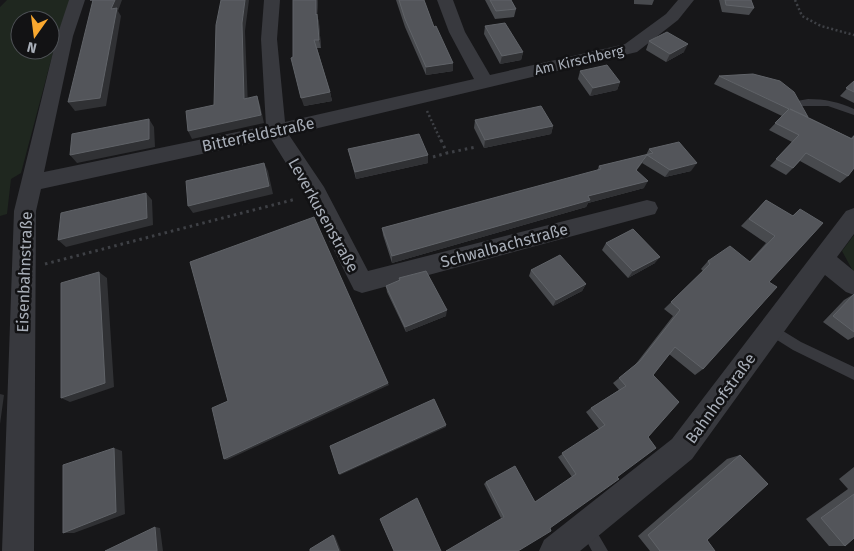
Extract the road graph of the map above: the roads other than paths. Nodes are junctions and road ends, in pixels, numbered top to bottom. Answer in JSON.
{"nodes":[{"id":1,"x":77,"y":0,"type":"edge"},
{"id":2,"x":272,"y":0,"type":"edge"},
{"id":3,"x":445,"y":0,"type":"edge"},
{"id":4,"x":686,"y":0,"type":"edge"},
{"id":5,"x":485,"y":82,"type":"junction"},
{"id":6,"x":800,"y":103,"type":"edge"},
{"id":7,"x":854,"y":112,"type":"edge"},
{"id":8,"x":276,"y":131,"type":"junction"},
{"id":9,"x":30,"y":183,"type":"junction"},
{"id":10,"x":647,"y":208,"type":"dead end"},
{"id":11,"x":854,"y":217,"type":"edge"},
{"id":12,"x":822,"y":258,"type":"junction"},
{"id":13,"x":362,"y":283,"type":"joint"},
{"id":14,"x":854,"y":285,"type":"edge"},
{"id":15,"x":770,"y":329,"type":"junction"},
{"id":16,"x":854,"y":374,"type":"edge"},
{"id":17,"x":586,"y":526,"type":"junction"},
{"id":18,"x":18,"y":551,"type":"edge"},
{"id":19,"x":555,"y":551,"type":"edge"},
{"id":20,"x":600,"y":551,"type":"edge"}],
"edges":[{"from":1,"to":9,"type":"street","name":"Eisenbahnstraße"},
{"from":2,"to":8,"type":"street","name":"Leverkusenstraße"},
{"from":3,"to":5,"type":"street"},
{"from":4,"to":5,"type":"street","name":"Am Kirschberg"},
{"from":5,"to":8,"type":"street","name":"Bitterfeldstraße"},
{"from":6,"to":7,"type":"lane"},
{"from":8,"to":9,"type":"street","name":"Bitterfeldstraße"},
{"from":8,"to":13,"type":"street","name":"Leverkusenstraße"},
{"from":9,"to":18,"type":"street","name":"Eisenbahnstraße"},
{"from":10,"to":13,"type":"street","name":"Schwalbachstraße"},
{"from":11,"to":12,"type":"street","name":"Bahnhofstraße"},
{"from":12,"to":14,"type":"street"},
{"from":12,"to":15,"type":"street","name":"Bahnhofstraße"},
{"from":15,"to":16,"type":"lane"},
{"from":15,"to":17,"type":"street","name":"Bahnhofstraße"},
{"from":17,"to":19,"type":"street","name":"Bahnhofstraße"},
{"from":17,"to":20,"type":"lane"}]}
